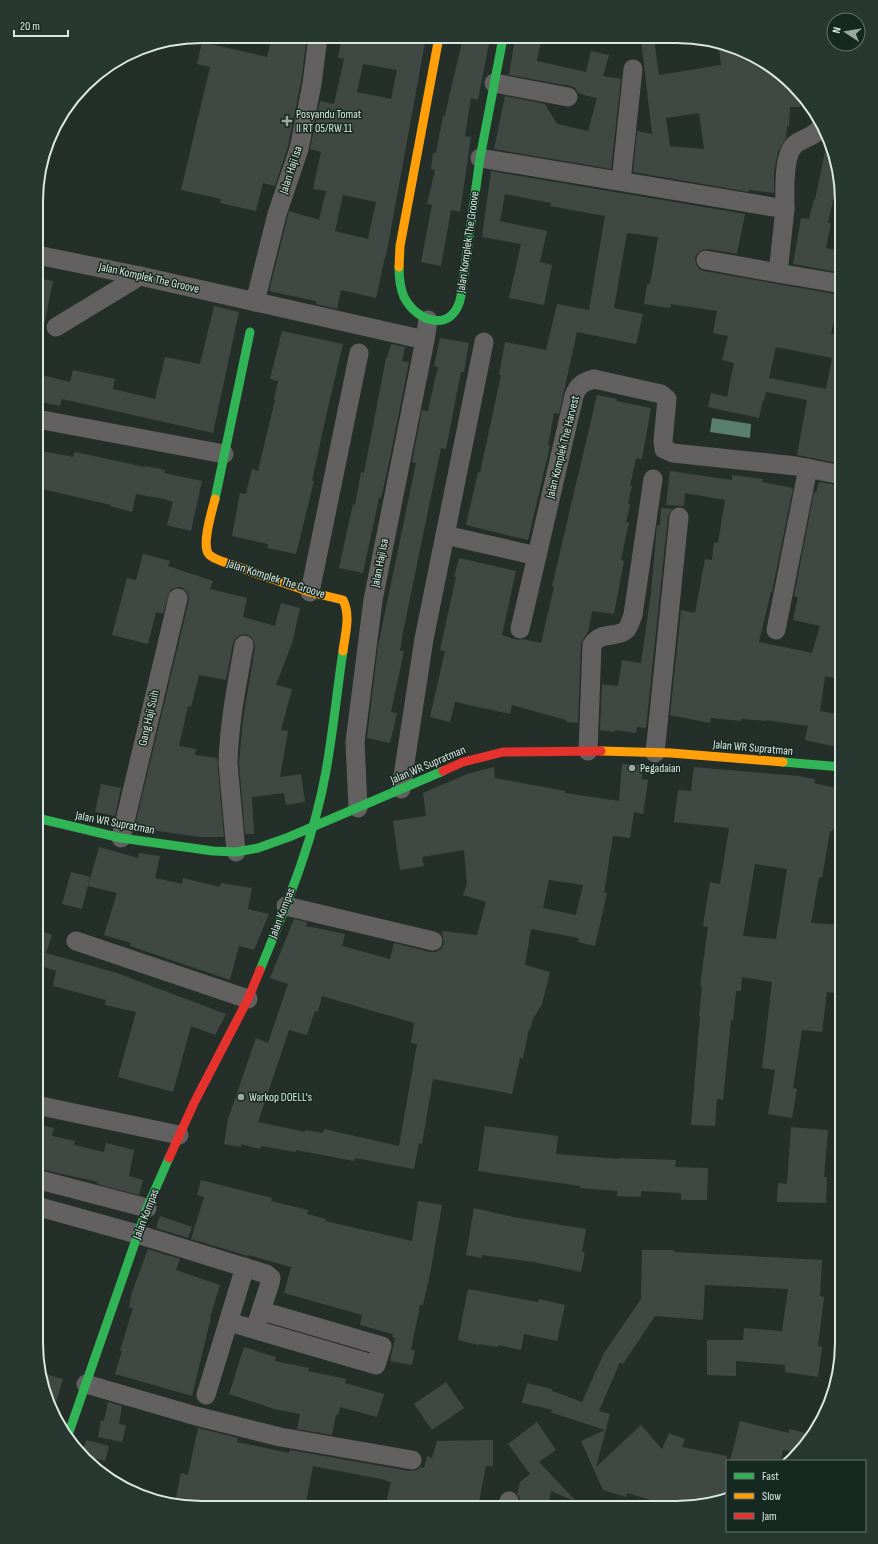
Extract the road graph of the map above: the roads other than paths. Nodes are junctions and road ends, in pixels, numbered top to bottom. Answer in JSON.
{"nodes":[{"id":1,"x":317,"y":43,"type":"edge"},
{"id":2,"x":438,"y":43,"type":"edge"},
{"id":3,"x":502,"y":43,"type":"edge"},
{"id":4,"x":633,"y":69,"type":"dead end"},
{"id":5,"x":494,"y":83,"type":"junction"},
{"id":6,"x":568,"y":97,"type":"dead end"},
{"id":7,"x":818,"y":130,"type":"edge"},
{"id":8,"x":480,"y":158,"type":"junction"},
{"id":9,"x":621,"y":181,"type":"junction"},
{"id":10,"x":785,"y":209,"type":"junction"},
{"id":11,"x":43,"y":255,"type":"edge"},
{"id":12,"x":706,"y":260,"type":"dead end"},
{"id":13,"x":778,"y":273,"type":"junction"},
{"id":14,"x":140,"y":276,"type":"junction"},
{"id":15,"x":835,"y":283,"type":"edge"},
{"id":16,"x":255,"y":302,"type":"junction"},
{"id":17,"x":428,"y":320,"type":"junction"},
{"id":18,"x":56,"y":327,"type":"dead end"},
{"id":19,"x":250,"y":332,"type":"dead end"},
{"id":20,"x":425,"y":340,"type":"junction"},
{"id":21,"x":484,"y":342,"type":"dead end"},
{"id":22,"x":359,"y":353,"type":"dead end"},
{"id":23,"x":43,"y":420,"type":"edge"},
{"id":24,"x":224,"y":454,"type":"junction"},
{"id":25,"x":808,"y":468,"type":"junction"},
{"id":26,"x":835,"y":474,"type":"edge"},
{"id":27,"x":653,"y":479,"type":"dead end"},
{"id":28,"x":679,"y":518,"type":"dead end"},
{"id":29,"x":445,"y":536,"type":"junction"},
{"id":30,"x":537,"y":556,"type":"junction"},
{"id":31,"x":310,"y":592,"type":"junction"},
{"id":32,"x":178,"y":598,"type":"dead end"},
{"id":33,"x":520,"y":629,"type":"dead end"},
{"id":34,"x":776,"y":630,"type":"dead end"},
{"id":35,"x":244,"y":645,"type":"dead end"},
{"id":36,"x":588,"y":751,"type":"junction"},
{"id":37,"x":654,"y":753,"type":"junction"},
{"id":38,"x":835,"y":766,"type":"edge"},
{"id":39,"x":402,"y":789,"type":"junction"},
{"id":40,"x":358,"y":808,"type":"junction"},
{"id":41,"x":43,"y":819,"type":"edge"},
{"id":42,"x":313,"y":826,"type":"junction"},
{"id":43,"x":121,"y":838,"type":"junction"},
{"id":44,"x":236,"y":852,"type":"junction"},
{"id":45,"x":286,"y":906,"type":"junction"},
{"id":46,"x":76,"y":941,"type":"dead end"},
{"id":47,"x":434,"y":941,"type":"dead end"},
{"id":48,"x":248,"y":999,"type":"junction"},
{"id":49,"x":43,"y":1106,"type":"edge"},
{"id":50,"x":179,"y":1134,"type":"junction"},
{"id":51,"x":43,"y":1181,"type":"edge"},
{"id":52,"x":43,"y":1208,"type":"edge"},
{"id":53,"x":147,"y":1208,"type":"junction"},
{"id":54,"x":137,"y":1234,"type":"junction"},
{"id":55,"x":245,"y":1267,"type":"junction"},
{"id":56,"x":262,"y":1311,"type":"junction"},
{"id":57,"x":229,"y":1322,"type":"junction"},
{"id":58,"x":255,"y":1330,"type":"junction"},
{"id":59,"x":86,"y":1384,"type":"junction"},
{"id":60,"x":206,"y":1395,"type":"dead end"},
{"id":61,"x":70,"y":1430,"type":"edge"},
{"id":62,"x":412,"y":1460,"type":"dead end"}],
"edges":[{"from":1,"to":16,"type":"street","name":"Jalan Haji Isa"},
{"from":2,"to":17,"type":"street"},
{"from":3,"to":5,"type":"street","name":"Jalan Komplek The Groove"},
{"from":4,"to":9,"type":"street"},
{"from":5,"to":6,"type":"street"},
{"from":5,"to":8,"type":"street","name":"Jalan Komplek The Groove"},
{"from":7,"to":10,"type":"street"},
{"from":8,"to":9,"type":"street"},
{"from":8,"to":17,"type":"street","name":"Jalan Komplek The Groove"},
{"from":9,"to":10,"type":"street"},
{"from":10,"to":13,"type":"street"},
{"from":11,"to":14,"type":"street","name":"Jalan Komplek The Groove"},
{"from":12,"to":13,"type":"street"},
{"from":13,"to":15,"type":"street"},
{"from":14,"to":16,"type":"street","name":"Jalan Komplek The Groove"},
{"from":14,"to":18,"type":"street"},
{"from":16,"to":20,"type":"street","name":"Jalan Komplek The Groove"},
{"from":17,"to":20,"type":"street","name":"Jalan Haji Isa"},
{"from":19,"to":24,"type":"street","name":"Jalan Komplek The Groove"},
{"from":20,"to":40,"type":"street","name":"Jalan Haji Isa"},
{"from":21,"to":29,"type":"street"},
{"from":22,"to":31,"type":"street"},
{"from":23,"to":24,"type":"street"},
{"from":24,"to":31,"type":"street","name":"Jalan Komplek The Groove"},
{"from":25,"to":26,"type":"street","name":"Jalan Komplek The Harvest"},
{"from":25,"to":30,"type":"street","name":"Jalan Komplek The Harvest"},
{"from":25,"to":34,"type":"street"},
{"from":27,"to":36,"type":"street"},
{"from":28,"to":37,"type":"street"},
{"from":29,"to":30,"type":"street"},
{"from":29,"to":39,"type":"street"},
{"from":30,"to":33,"type":"street","name":"Jalan Komplek The Harvest"},
{"from":31,"to":42,"type":"street","name":"Jalan Komplek The Groove"},
{"from":32,"to":43,"type":"street","name":"Gang Haji Suih"},
{"from":35,"to":44,"type":"street"},
{"from":36,"to":37,"type":"street","name":"Jalan WR Supratman"},
{"from":36,"to":39,"type":"street","name":"Jalan WR Supratman"},
{"from":37,"to":38,"type":"street","name":"Jalan WR Supratman"},
{"from":39,"to":40,"type":"street","name":"Jalan WR Supratman"},
{"from":40,"to":42,"type":"street","name":"Jalan WR Supratman"},
{"from":41,"to":43,"type":"street","name":"Jalan WR Supratman"},
{"from":42,"to":44,"type":"street","name":"Jalan WR Supratman"},
{"from":42,"to":45,"type":"street","name":"Jalan Kompas"},
{"from":43,"to":44,"type":"street","name":"Jalan WR Supratman"},
{"from":45,"to":47,"type":"street"},
{"from":45,"to":48,"type":"street","name":"Jalan Kompas"},
{"from":46,"to":48,"type":"street"},
{"from":48,"to":50,"type":"street","name":"Jalan Kompas"},
{"from":49,"to":50,"type":"street"},
{"from":50,"to":53,"type":"street","name":"Jalan Kompas"},
{"from":51,"to":53,"type":"street"},
{"from":52,"to":54,"type":"street"},
{"from":53,"to":54,"type":"street","name":"Jalan Kompas"},
{"from":54,"to":55,"type":"street"},
{"from":54,"to":59,"type":"street","name":"Jalan Kompas"},
{"from":55,"to":56,"type":"street"},
{"from":55,"to":57,"type":"street"},
{"from":56,"to":58,"type":"street"},
{"from":56,"to":58,"type":"street"},
{"from":57,"to":58,"type":"street"},
{"from":57,"to":60,"type":"street"},
{"from":59,"to":61,"type":"street","name":"Jalan Kompas"},
{"from":59,"to":62,"type":"street"}]}
